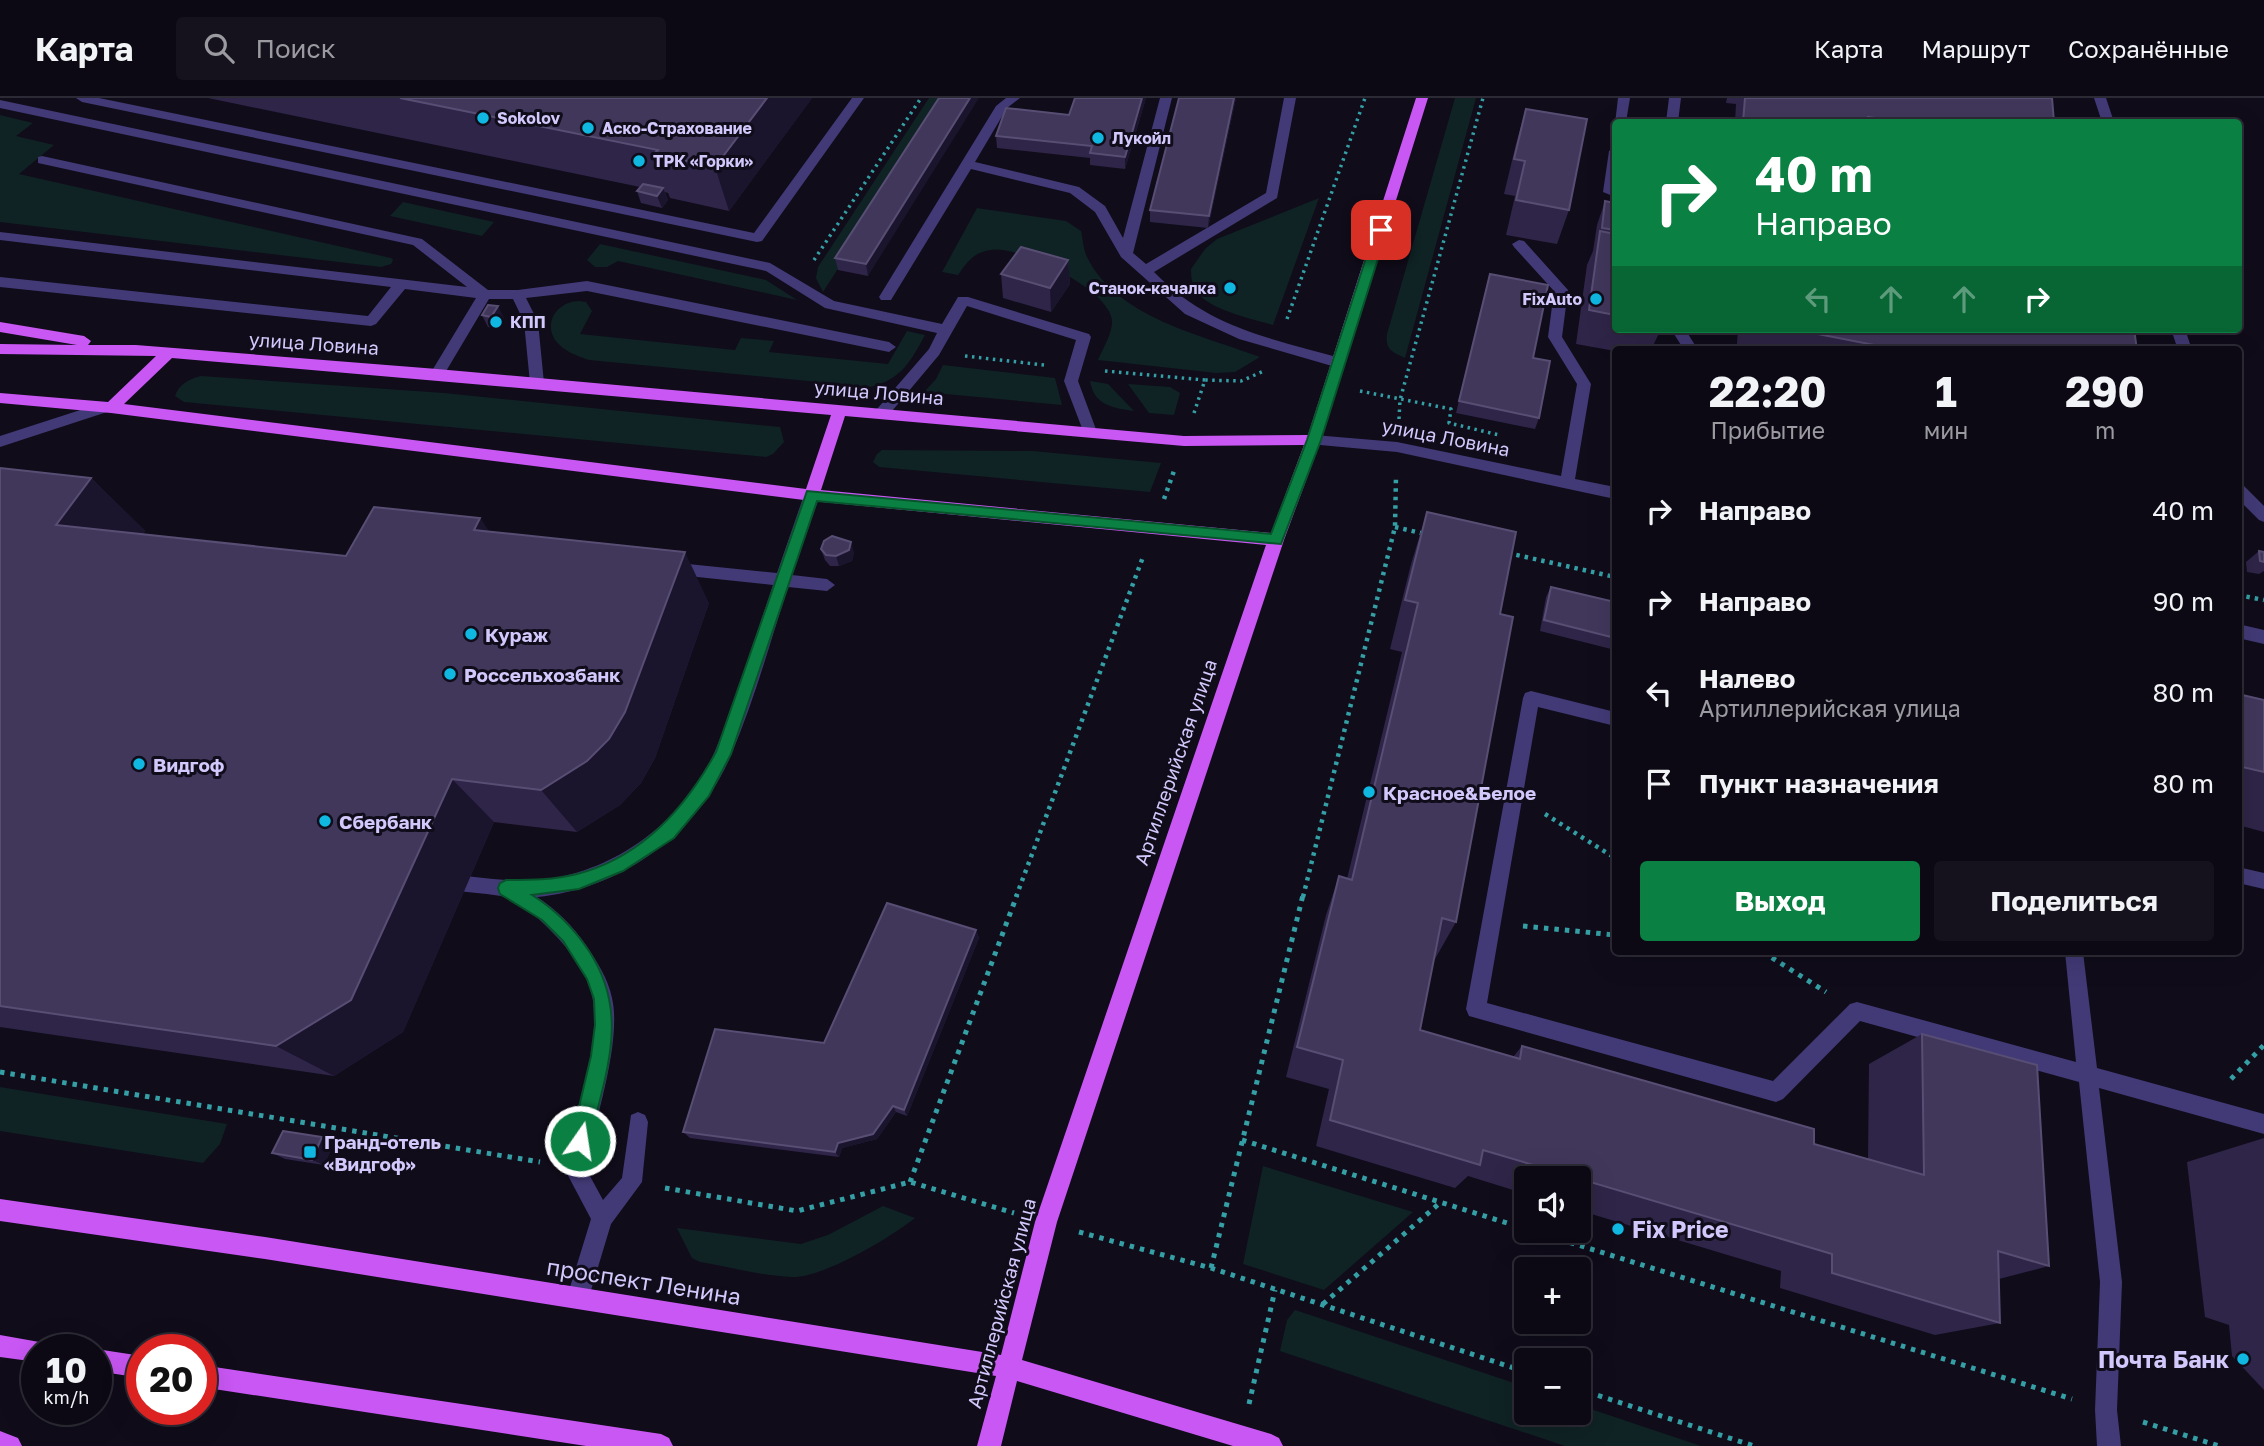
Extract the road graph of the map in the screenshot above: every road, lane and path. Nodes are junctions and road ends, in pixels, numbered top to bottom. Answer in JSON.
{"nodes":[{"id":1,"x":82,"y":98,"type":"edge"},
{"id":2,"x":858,"y":98,"type":"edge"},
{"id":3,"x":920,"y":98,"type":"edge"},
{"id":4,"x":1014,"y":98,"type":"edge"},
{"id":5,"x":1166,"y":98,"type":"edge"},
{"id":6,"x":1290,"y":98,"type":"edge"},
{"id":7,"x":1366,"y":98,"type":"edge"},
{"id":8,"x":1422,"y":98,"type":"edge"},
{"id":9,"x":1483,"y":98,"type":"edge"},
{"id":10,"x":1624,"y":98,"type":"edge"},
{"id":11,"x":1675,"y":98,"type":"edge"},
{"id":12,"x":2099,"y":98,"type":"edge"},
{"id":13,"x":0,"y":104,"type":"edge"},
{"id":14,"x":1620,"y":119,"type":"edge"},
{"id":15,"x":1672,"y":119,"type":"edge"},
{"id":16,"x":2107,"y":119,"type":"edge"},
{"id":17,"x":42,"y":160,"type":"dead end"},
{"id":18,"x":968,"y":164,"type":"junction"},
{"id":19,"x":1612,"y":172,"type":"edge"},
{"id":20,"x":1612,"y":192,"type":"edge"},
{"id":21,"x":0,"y":236,"type":"edge"},
{"id":22,"x":1519,"y":244,"type":"dead end"},
{"id":23,"x":1126,"y":254,"type":"junction"},
{"id":24,"x":1145,"y":271,"type":"junction"},
{"id":25,"x":0,"y":282,"type":"edge"},
{"id":26,"x":402,"y":283,"type":"junction"},
{"id":27,"x":798,"y":284,"type":"junction"},
{"id":28,"x":485,"y":293,"type":"junction"},
{"id":29,"x":518,"y":295,"type":"junction"},
{"id":30,"x":886,"y":297,"type":"dead end"},
{"id":31,"x":0,"y":327,"type":"edge"},
{"id":32,"x":946,"y":330,"type":"junction"},
{"id":33,"x":1278,"y":345,"type":"junction"},
{"id":34,"x":888,"y":347,"type":"dead end"},
{"id":35,"x":0,"y":349,"type":"edge"},
{"id":36,"x":136,"y":350,"type":"junction"},
{"id":37,"x":168,"y":353,"type":"junction"},
{"id":38,"x":1339,"y":363,"type":"junction"},
{"id":39,"x":437,"y":374,"type":"junction"},
{"id":40,"x":537,"y":383,"type":"junction"},
{"id":41,"x":1400,"y":400,"type":"junction"},
{"id":42,"x":0,"y":401,"type":"edge"},
{"id":43,"x":106,"y":408,"type":"junction"},
{"id":44,"x":840,"y":409,"type":"junction"},
{"id":45,"x":882,"y":413,"type":"junction"},
{"id":46,"x":1090,"y":432,"type":"junction"},
{"id":47,"x":1510,"y":438,"type":"dead end"},
{"id":48,"x":1314,"y":440,"type":"junction"},
{"id":49,"x":1184,"y":441,"type":"junction"},
{"id":50,"x":0,"y":442,"type":"edge"},
{"id":51,"x":1397,"y":447,"type":"junction"},
{"id":52,"x":1567,"y":482,"type":"junction"},
{"id":53,"x":1612,"y":492,"type":"edge"},
{"id":54,"x":2242,"y":493,"type":"edge"},
{"id":55,"x":812,"y":495,"type":"junction"},
{"id":56,"x":2264,"y":516,"type":"edge"},
{"id":57,"x":1395,"y":527,"type":"junction"},
{"id":58,"x":1154,"y":528,"type":"junction"},
{"id":59,"x":1433,"y":536,"type":"edge"},
{"id":60,"x":1276,"y":540,"type":"junction"},
{"id":61,"x":1497,"y":551,"type":"edge"},
{"id":62,"x":1510,"y":554,"type":"junction"},
{"id":63,"x":1508,"y":564,"type":"edge"},
{"id":64,"x":688,"y":570,"type":"dead end"},
{"id":65,"x":1612,"y":576,"type":"edge"},
{"id":66,"x":783,"y":580,"type":"junction"},
{"id":67,"x":827,"y":585,"type":"dead end"},
{"id":68,"x":2242,"y":596,"type":"edge"},
{"id":69,"x":2264,"y":600,"type":"edge"},
{"id":70,"x":2242,"y":632,"type":"edge"},
{"id":71,"x":2264,"y":637,"type":"edge"},
{"id":72,"x":1612,"y":718,"type":"edge"},
{"id":73,"x":1514,"y":794,"type":"junction"},
{"id":74,"x":1612,"y":856,"type":"edge"},
{"id":75,"x":2242,"y":876,"type":"edge"},
{"id":76,"x":430,"y":880,"type":"edge"},
{"id":77,"x":2264,"y":881,"type":"edge"},
{"id":78,"x":506,"y":888,"type":"junction"},
{"id":79,"x":1491,"y":924,"type":"junction"},
{"id":80,"x":1612,"y":934,"type":"edge"},
{"id":81,"x":1768,"y":955,"type":"edge"},
{"id":82,"x":2074,"y":955,"type":"edge"},
{"id":83,"x":1857,"y":1011,"type":"junction"},
{"id":84,"x":2264,"y":1045,"type":"edge"},
{"id":85,"x":0,"y":1072,"type":"edge"},
{"id":86,"x":2089,"y":1076,"type":"junction"},
{"id":87,"x":2203,"y":1108,"type":"junction"},
{"id":88,"x":638,"y":1122,"type":"dead end"},
{"id":89,"x":2264,"y":1124,"type":"edge"},
{"id":90,"x":1242,"y":1140,"type":"junction"},
{"id":91,"x":574,"y":1168,"type":"junction"},
{"id":92,"x":632,"y":1182,"type":"junction"},
{"id":93,"x":910,"y":1182,"type":"junction"},
{"id":94,"x":1441,"y":1202,"type":"junction"},
{"id":95,"x":0,"y":1210,"type":"edge"},
{"id":96,"x":602,"y":1218,"type":"junction"},
{"id":97,"x":1046,"y":1222,"type":"junction"},
{"id":98,"x":1514,"y":1225,"type":"edge"},
{"id":99,"x":1570,"y":1243,"type":"edge"},
{"id":100,"x":1210,"y":1268,"type":"junction"},
{"id":101,"x":1275,"y":1290,"type":"junction"},
{"id":102,"x":578,"y":1297,"type":"junction"},
{"id":103,"x":1322,"y":1305,"type":"junction"},
{"id":104,"x":0,"y":1346,"type":"edge"},
{"id":105,"x":21,"y":1349,"type":"edge"},
{"id":106,"x":1009,"y":1367,"type":"junction"},
{"id":107,"x":1514,"y":1367,"type":"edge"},
{"id":108,"x":217,"y":1378,"type":"edge"},
{"id":109,"x":1591,"y":1393,"type":"edge"},
{"id":110,"x":2106,"y":1410,"type":"junction"},
{"id":111,"x":1241,"y":1438,"type":"junction"},
{"id":112,"x":0,"y":1442,"type":"edge"},
{"id":113,"x":10,"y":1446,"type":"edge"},
{"id":114,"x":661,"y":1446,"type":"edge"},
{"id":115,"x":989,"y":1446,"type":"edge"},
{"id":116,"x":1271,"y":1446,"type":"edge"},
{"id":117,"x":1754,"y":1446,"type":"edge"},
{"id":118,"x":2109,"y":1446,"type":"edge"},
{"id":119,"x":2219,"y":1446,"type":"edge"}],
"edges":[{"from":1,"to":2,"type":"street"},
{"from":3,"to":27,"type":"path"},
{"from":4,"to":18,"type":"street"},
{"from":5,"to":23,"type":"street"},
{"from":6,"to":24,"type":"street"},
{"from":7,"to":33,"type":"path"},
{"from":8,"to":38,"type":"main road","name":"Артиллерийская улица"},
{"from":9,"to":41,"type":"path"},
{"from":10,"to":14,"type":"street"},
{"from":11,"to":15,"type":"street"},
{"from":12,"to":16,"type":"street"},
{"from":13,"to":27,"type":"street"},
{"from":17,"to":28,"type":"street"},
{"from":18,"to":23,"type":"street"},
{"from":18,"to":30,"type":"street"},
{"from":19,"to":20,"type":"street"},
{"from":21,"to":26,"type":"street"},
{"from":22,"to":52,"type":"street"},
{"from":23,"to":24,"type":"street"},
{"from":24,"to":33,"type":"street"},
{"from":25,"to":26,"type":"street"},
{"from":26,"to":28,"type":"street"},
{"from":27,"to":32,"type":"street"},
{"from":28,"to":29,"type":"street"},
{"from":28,"to":39,"type":"street"},
{"from":29,"to":34,"type":"street"},
{"from":29,"to":40,"type":"street"},
{"from":31,"to":36,"type":"main road"},
{"from":32,"to":45,"type":"street"},
{"from":32,"to":46,"type":"street"},
{"from":33,"to":38,"type":"street"},
{"from":33,"to":49,"type":"path"},
{"from":35,"to":36,"type":"main road"},
{"from":36,"to":37,"type":"main road","name":"улица Ловина"},
{"from":37,"to":39,"type":"main road","name":"улица Ловина"},
{"from":37,"to":43,"type":"main road"},
{"from":38,"to":48,"type":"main road","name":"Артиллерийская улица"},
{"from":39,"to":40,"type":"main road","name":"улица Ловина"},
{"from":40,"to":44,"type":"main road","name":"улица Ловина"},
{"from":41,"to":47,"type":"path"},
{"from":41,"to":51,"type":"path"},
{"from":42,"to":43,"type":"main road"},
{"from":43,"to":50,"type":"street"},
{"from":43,"to":55,"type":"main road"},
{"from":44,"to":45,"type":"main road","name":"улица Ловина"},
{"from":44,"to":55,"type":"main road"},
{"from":45,"to":46,"type":"main road","name":"улица Ловина"},
{"from":46,"to":49,"type":"main road","name":"улица Ловина"},
{"from":48,"to":49,"type":"main road","name":"улица Ловина"},
{"from":48,"to":51,"type":"street","name":"улица Ловина"},
{"from":48,"to":60,"type":"main road","name":"Артиллерийская улица"},
{"from":49,"to":58,"type":"path"},
{"from":51,"to":52,"type":"street","name":"улица Ловина"},
{"from":51,"to":57,"type":"path"},
{"from":52,"to":53,"type":"street","name":"улица Ловина"},
{"from":54,"to":56,"type":"street"},
{"from":55,"to":58,"type":"main road"},
{"from":55,"to":66,"type":"street"},
{"from":57,"to":59,"type":"path"},
{"from":57,"to":90,"type":"path"},
{"from":58,"to":60,"type":"main road"},
{"from":58,"to":93,"type":"path"},
{"from":60,"to":97,"type":"main road","name":"Артиллерийская улица"},
{"from":61,"to":62,"type":"path"},
{"from":62,"to":63,"type":"path"},
{"from":62,"to":65,"type":"path"},
{"from":64,"to":66,"type":"street"},
{"from":66,"to":67,"type":"street"},
{"from":66,"to":78,"type":"street"},
{"from":68,"to":69,"type":"path"},
{"from":70,"to":71,"type":"street"},
{"from":72,"to":73,"type":"street"},
{"from":73,"to":74,"type":"path"},
{"from":73,"to":79,"type":"street"},
{"from":75,"to":77,"type":"street"},
{"from":76,"to":78,"type":"street"},
{"from":78,"to":91,"type":"street"},
{"from":79,"to":80,"type":"path"},
{"from":79,"to":83,"type":"street"},
{"from":81,"to":83,"type":"path"},
{"from":82,"to":86,"type":"street"},
{"from":83,"to":86,"type":"street"},
{"from":84,"to":87,"type":"path"},
{"from":85,"to":91,"type":"path"},
{"from":86,"to":87,"type":"street"},
{"from":86,"to":110,"type":"street"},
{"from":87,"to":89,"type":"street"},
{"from":88,"to":92,"type":"street"},
{"from":90,"to":94,"type":"path"},
{"from":90,"to":100,"type":"path"},
{"from":91,"to":96,"type":"street"},
{"from":92,"to":93,"type":"path"},
{"from":92,"to":96,"type":"street"},
{"from":93,"to":97,"type":"path"},
{"from":94,"to":98,"type":"path"},
{"from":94,"to":103,"type":"path"},
{"from":95,"to":102,"type":"main road","name":"проспект Ленина"},
{"from":96,"to":102,"type":"street"},
{"from":97,"to":100,"type":"path"},
{"from":97,"to":106,"type":"main road","name":"Артиллерийская улица"},
{"from":99,"to":110,"type":"path"},
{"from":100,"to":101,"type":"path"},
{"from":101,"to":103,"type":"path"},
{"from":101,"to":111,"type":"path"},
{"from":102,"to":106,"type":"main road","name":"проспект Ленина"},
{"from":103,"to":107,"type":"path"},
{"from":104,"to":105,"type":"main road"},
{"from":106,"to":111,"type":"main road","name":"проспект Ленина"},
{"from":106,"to":115,"type":"main road","name":"Артиллерийская улица"},
{"from":108,"to":114,"type":"main road"},
{"from":109,"to":117,"type":"path"},
{"from":110,"to":118,"type":"street"},
{"from":110,"to":119,"type":"path"},
{"from":111,"to":116,"type":"main road","name":"проспект Ленина"},
{"from":112,"to":113,"type":"main road"}]}
